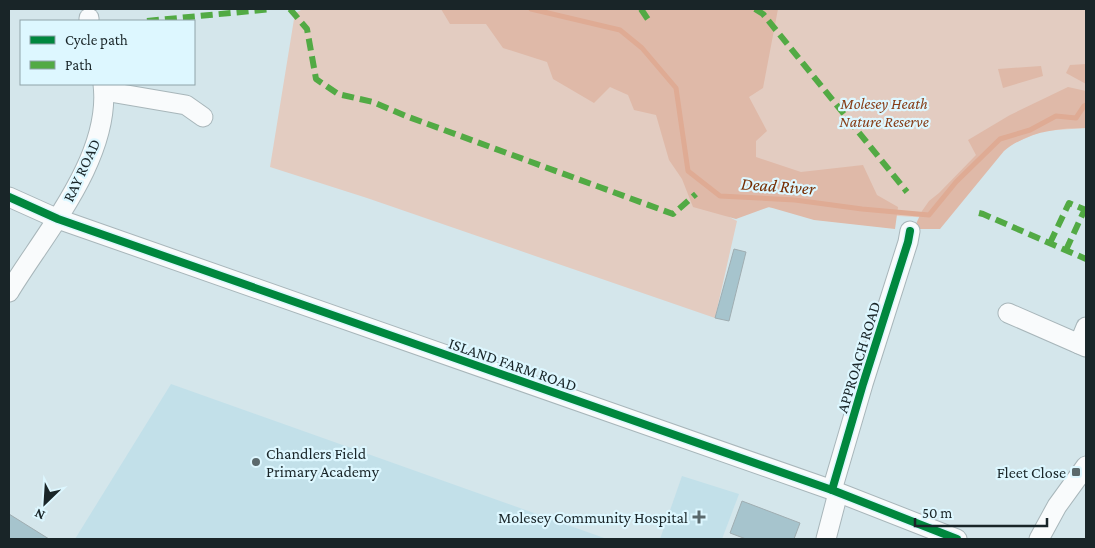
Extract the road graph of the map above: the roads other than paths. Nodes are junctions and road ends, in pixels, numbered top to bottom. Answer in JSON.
{"nodes":[{"id":1,"x":103,"y":88,"type":"edge"},
{"id":2,"x":203,"y":116,"type":"dead end"},
{"id":3,"x":9,"y":197,"type":"edge"},
{"id":4,"x":58,"y":219,"type":"junction"},
{"id":5,"x":910,"y":231,"type":"dead end"},
{"id":6,"x":9,"y":292,"type":"edge"},
{"id":7,"x":1008,"y":313,"type":"dead end"},
{"id":8,"x":1084,"y":339,"type":"edge"},
{"id":9,"x":1086,"y":466,"type":"edge"},
{"id":10,"x":835,"y":492,"type":"junction"},
{"id":11,"x":826,"y":539,"type":"edge"},
{"id":12,"x":957,"y":539,"type":"edge"},
{"id":13,"x":1039,"y":539,"type":"edge"}],
"edges":[{"from":1,"to":2,"type":"street","name":"RAY ROAD"},
{"from":1,"to":4,"type":"street","name":"RAY ROAD"},
{"from":3,"to":4,"type":"street","name":"ISLAND FARM ROAD"},
{"from":4,"to":6,"type":"street","name":"RAY ROAD"},
{"from":4,"to":10,"type":"street","name":"ISLAND FARM ROAD"},
{"from":5,"to":10,"type":"street","name":"APPROACH ROAD"},
{"from":7,"to":8,"type":"street"},
{"from":9,"to":13,"type":"street"},
{"from":10,"to":11,"type":"street","name":"APPROACH ROAD"},
{"from":10,"to":12,"type":"street","name":"ISLAND FARM ROAD"}]}
